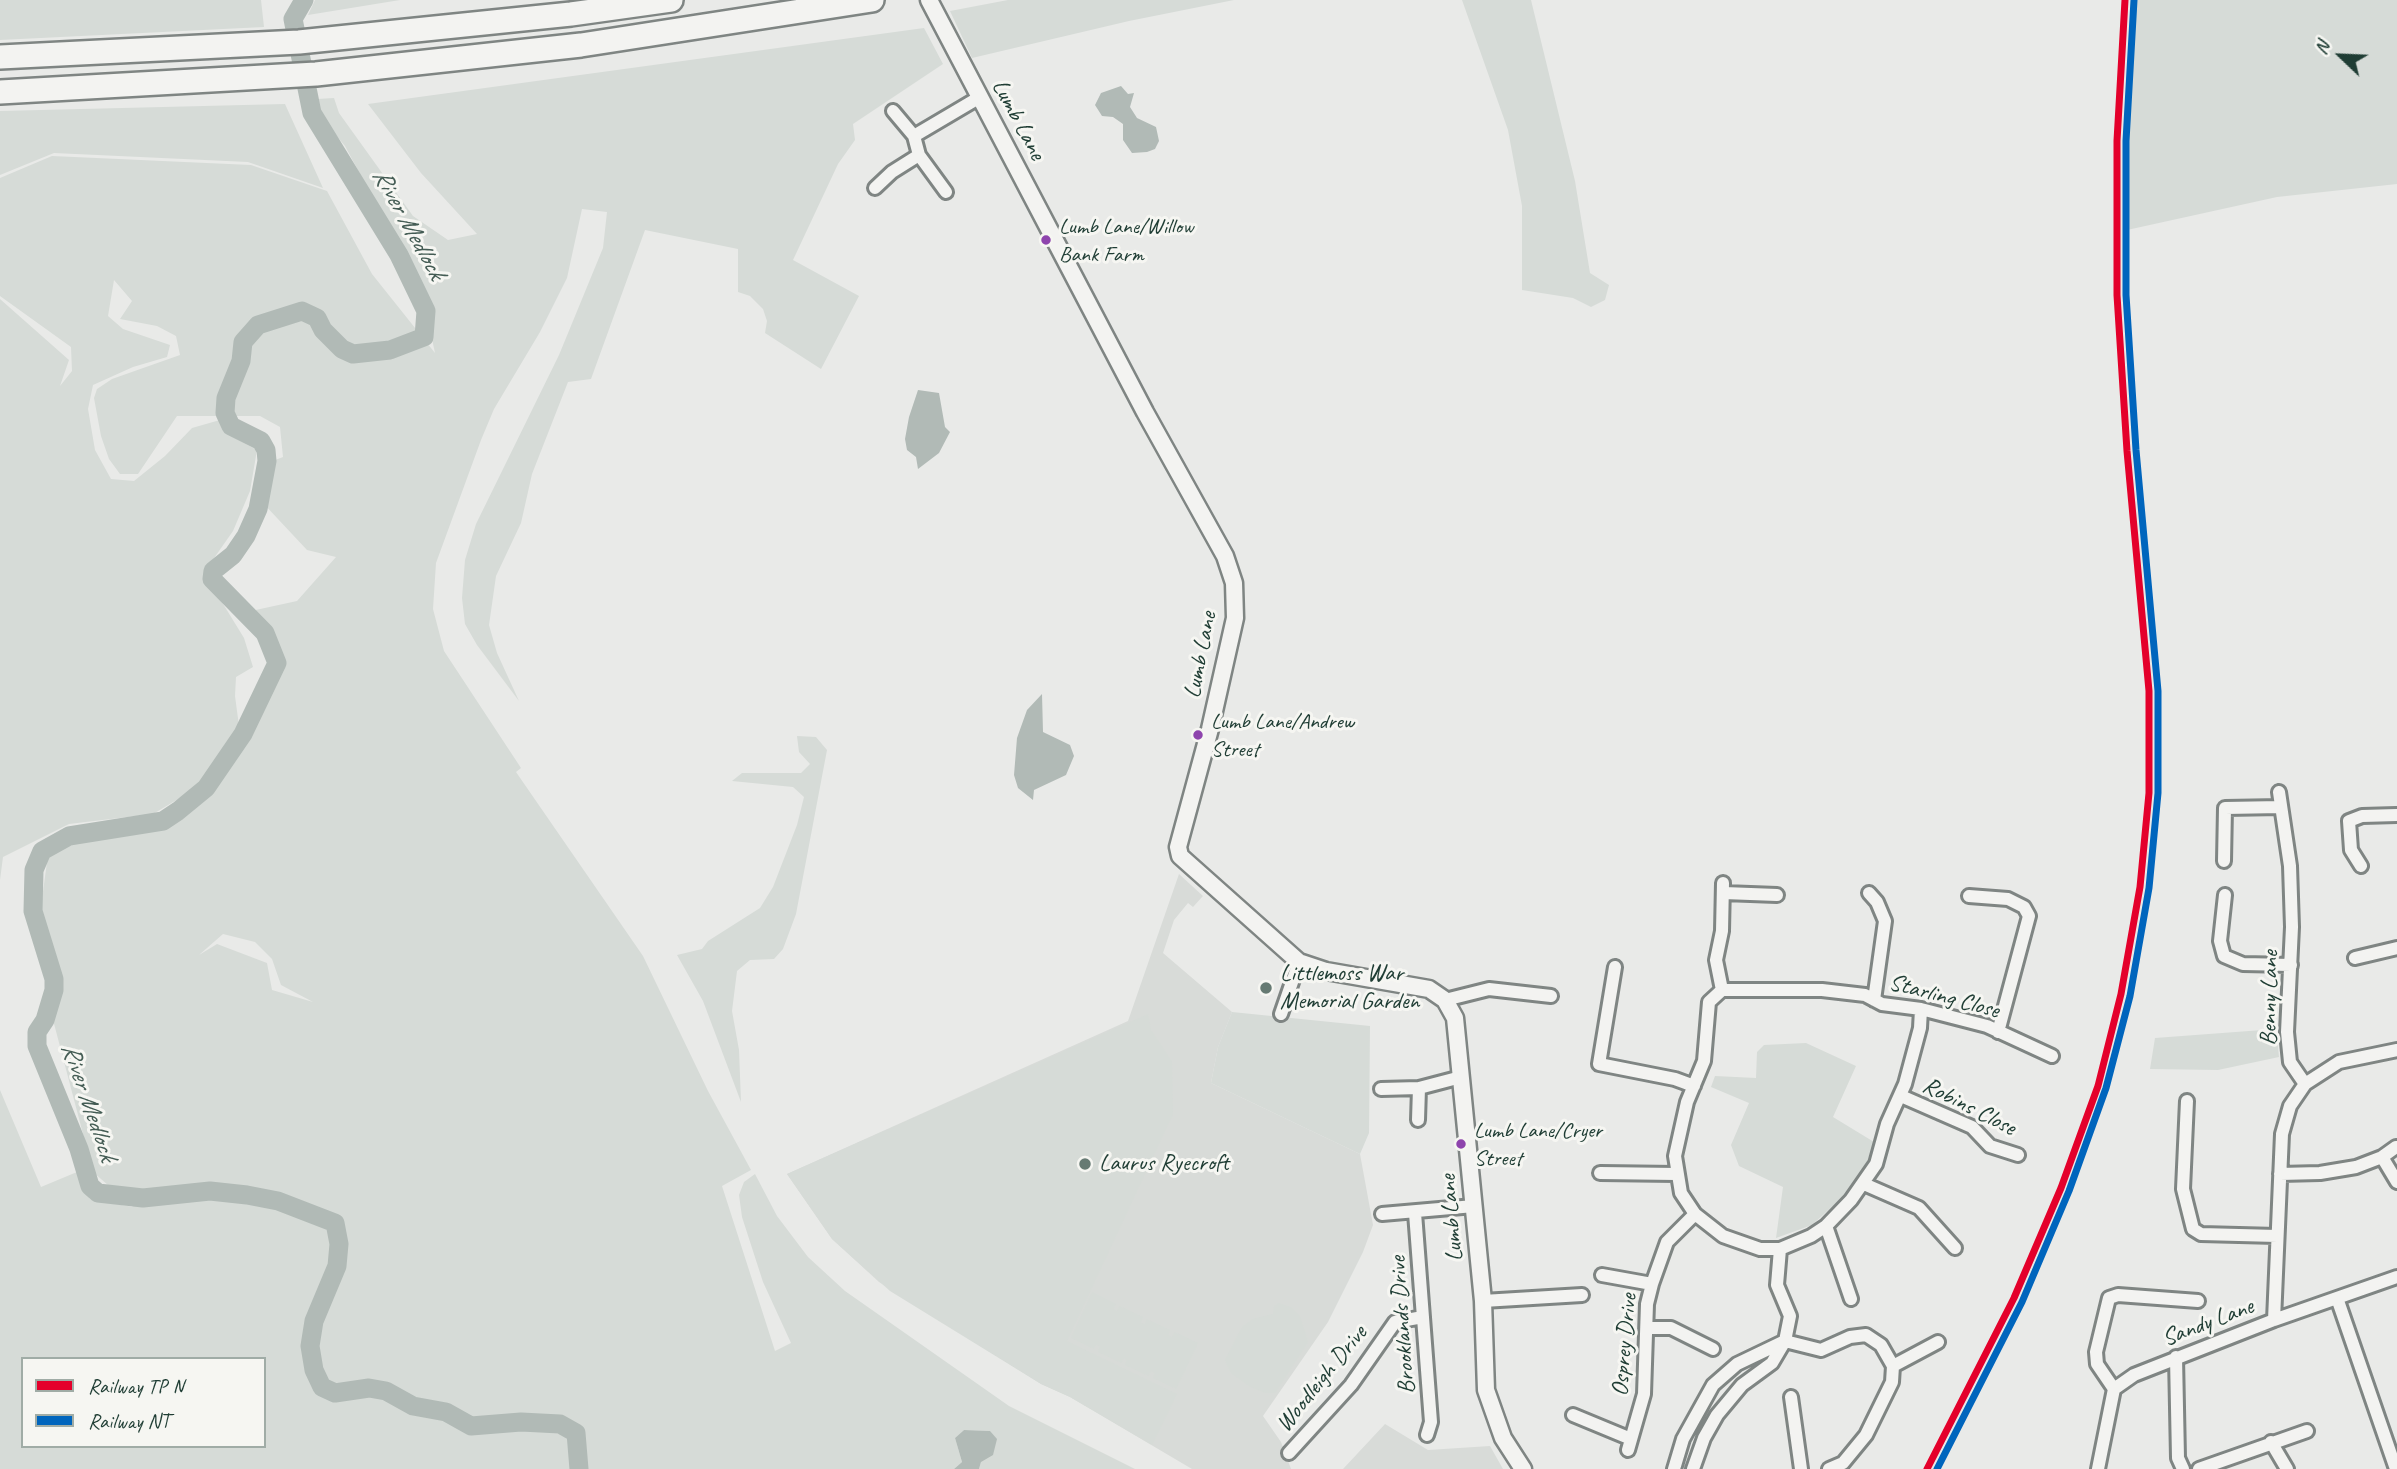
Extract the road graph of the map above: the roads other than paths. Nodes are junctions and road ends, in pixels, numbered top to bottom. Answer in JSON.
{"nodes":[{"id":1,"x":671,"y":0,"type":"edge"},
{"id":2,"x":872,"y":0,"type":"edge"},
{"id":3,"x":929,"y":0,"type":"edge"},
{"id":4,"x":0,"y":57,"type":"edge"},
{"id":5,"x":0,"y":92,"type":"edge"},
{"id":6,"x":973,"y":101,"type":"junction"},
{"id":7,"x":893,"y":111,"type":"dead end"},
{"id":8,"x":914,"y":136,"type":"junction"},
{"id":9,"x":919,"y":155,"type":"junction"},
{"id":10,"x":875,"y":188,"type":"dead end"},
{"id":11,"x":946,"y":192,"type":"dead end"},
{"id":12,"x":2278,"y":792,"type":"dead end"},
{"id":13,"x":2213,"y":801,"type":"dead end"},
{"id":14,"x":2281,"y":807,"type":"junction"},
{"id":15,"x":2225,"y":808,"type":"junction"},
{"id":16,"x":2397,"y":815,"type":"edge"},
{"id":17,"x":2224,"y":861,"type":"dead end"},
{"id":18,"x":2361,"y":866,"type":"dead end"},
{"id":19,"x":1870,"y":893,"type":"dead end"},
{"id":20,"x":1777,"y":895,"type":"dead end"},
{"id":21,"x":2225,"y":895,"type":"dead end"},
{"id":22,"x":1969,"y":896,"type":"dead end"},
{"id":23,"x":2397,"y":948,"type":"edge"},
{"id":24,"x":2355,"y":958,"type":"dead end"},
{"id":25,"x":1299,"y":962,"type":"junction"},
{"id":26,"x":2291,"y":965,"type":"junction"},
{"id":27,"x":1615,"y":967,"type":"dead end"},
{"id":28,"x":1722,"y":990,"type":"junction"},
{"id":29,"x":1551,"y":996,"type":"dead end"},
{"id":30,"x":1870,"y":997,"type":"junction"},
{"id":31,"x":1445,"y":1000,"type":"junction"},
{"id":32,"x":1921,"y":1009,"type":"junction"},
{"id":33,"x":1280,"y":1014,"type":"dead end"},
{"id":34,"x":1998,"y":1032,"type":"junction"},
{"id":35,"x":2397,"y":1050,"type":"edge"},
{"id":36,"x":2052,"y":1056,"type":"dead end"},
{"id":37,"x":1584,"y":1063,"type":"dead end"},
{"id":38,"x":1599,"y":1064,"type":"junction"},
{"id":39,"x":1461,"y":1077,"type":"junction"},
{"id":40,"x":2305,"y":1084,"type":"junction"},
{"id":41,"x":1694,"y":1086,"type":"junction"},
{"id":42,"x":1419,"y":1088,"type":"junction"},
{"id":43,"x":1381,"y":1089,"type":"dead end"},
{"id":44,"x":1901,"y":1096,"type":"junction"},
{"id":45,"x":2188,"y":1101,"type":"dead end"},
{"id":46,"x":1418,"y":1121,"type":"dead end"},
{"id":47,"x":2396,"y":1147,"type":"edge"},
{"id":48,"x":2018,"y":1155,"type":"dead end"},
{"id":49,"x":2382,"y":1157,"type":"junction"},
{"id":50,"x":1600,"y":1173,"type":"dead end"},
{"id":51,"x":1676,"y":1174,"type":"junction"},
{"id":52,"x":2280,"y":1174,"type":"junction"},
{"id":53,"x":2397,"y":1182,"type":"edge"},
{"id":54,"x":1864,"y":1184,"type":"junction"},
{"id":55,"x":1474,"y":1206,"type":"junction"},
{"id":56,"x":1415,"y":1213,"type":"junction"},
{"id":57,"x":1382,"y":1214,"type":"dead end"},
{"id":58,"x":1695,"y":1214,"type":"junction"},
{"id":59,"x":1826,"y":1226,"type":"junction"},
{"id":60,"x":2277,"y":1236,"type":"junction"},
{"id":61,"x":1955,"y":1248,"type":"dead end"},
{"id":62,"x":1780,"y":1249,"type":"junction"},
{"id":63,"x":1602,"y":1275,"type":"dead end"},
{"id":64,"x":2397,"y":1277,"type":"edge"},
{"id":65,"x":1652,"y":1284,"type":"junction"},
{"id":66,"x":1582,"y":1295,"type":"dead end"},
{"id":67,"x":2337,"y":1298,"type":"junction"},
{"id":68,"x":1852,"y":1299,"type":"dead end"},
{"id":69,"x":1483,"y":1301,"type":"junction"},
{"id":70,"x":2198,"y":1301,"type":"dead end"},
{"id":71,"x":1423,"y":1317,"type":"junction"},
{"id":72,"x":2274,"y":1320,"type":"junction"},
{"id":73,"x":1647,"y":1328,"type":"junction"},
{"id":74,"x":1785,"y":1341,"type":"junction"},
{"id":75,"x":1938,"y":1342,"type":"dead end"},
{"id":76,"x":1713,"y":1349,"type":"dead end"},
{"id":77,"x":2176,"y":1357,"type":"junction"},
{"id":78,"x":1893,"y":1366,"type":"junction"},
{"id":79,"x":2114,"y":1389,"type":"junction"},
{"id":80,"x":1791,"y":1396,"type":"dead end"},
{"id":81,"x":1573,"y":1415,"type":"dead end"},
{"id":82,"x":2307,"y":1431,"type":"dead end"},
{"id":83,"x":1427,"y":1435,"type":"dead end"},
{"id":84,"x":2272,"y":1442,"type":"junction"},
{"id":85,"x":1289,"y":1452,"type":"dead end"},
{"id":86,"x":2221,"y":1466,"type":"edge"},
{"id":87,"x":1523,"y":1469,"type":"edge"},
{"id":88,"x":1674,"y":1469,"type":"edge"},
{"id":89,"x":1693,"y":1469,"type":"edge"},
{"id":90,"x":1801,"y":1469,"type":"edge"},
{"id":91,"x":1829,"y":1469,"type":"edge"},
{"id":92,"x":2098,"y":1469,"type":"edge"},
{"id":93,"x":2183,"y":1469,"type":"edge"},
{"id":94,"x":2199,"y":1469,"type":"edge"},
{"id":95,"x":2287,"y":1469,"type":"edge"},
{"id":96,"x":2396,"y":1469,"type":"edge"}],
"edges":[{"from":1,"to":4,"type":"highway"},
{"from":2,"to":5,"type":"highway"},
{"from":3,"to":6,"type":"street","name":"Lumb Lane"},
{"from":6,"to":8,"type":"street"},
{"from":6,"to":25,"type":"street","name":"Lumb Lane"},
{"from":7,"to":8,"type":"street"},
{"from":8,"to":9,"type":"street"},
{"from":9,"to":10,"type":"street"},
{"from":9,"to":11,"type":"street"},
{"from":12,"to":14,"type":"street","name":"Benny Lane"},
{"from":13,"to":15,"type":"street"},
{"from":14,"to":15,"type":"street"},
{"from":14,"to":26,"type":"street","name":"Benny Lane"},
{"from":15,"to":17,"type":"street"},
{"from":16,"to":18,"type":"street"},
{"from":19,"to":30,"type":"street"},
{"from":20,"to":28,"type":"street"},
{"from":21,"to":26,"type":"street"},
{"from":22,"to":34,"type":"street"},
{"from":23,"to":24,"type":"street"},
{"from":25,"to":31,"type":"street","name":"Lumb Lane"},
{"from":25,"to":33,"type":"street"},
{"from":26,"to":40,"type":"street","name":"Benny Lane"},
{"from":27,"to":38,"type":"street"},
{"from":28,"to":30,"type":"street","name":"Starling Close"},
{"from":28,"to":41,"type":"street"},
{"from":29,"to":31,"type":"street"},
{"from":30,"to":32,"type":"street","name":"Starling Close"},
{"from":31,"to":39,"type":"street","name":"Lumb Lane"},
{"from":32,"to":34,"type":"street","name":"Starling Close"},
{"from":32,"to":44,"type":"street"},
{"from":34,"to":36,"type":"street","name":"Starling Close"},
{"from":35,"to":40,"type":"street"},
{"from":37,"to":38,"type":"street"},
{"from":38,"to":41,"type":"street"},
{"from":39,"to":42,"type":"street"},
{"from":39,"to":55,"type":"street","name":"Lumb Lane"},
{"from":40,"to":52,"type":"street"},
{"from":41,"to":51,"type":"street"},
{"from":42,"to":43,"type":"street"},
{"from":42,"to":46,"type":"street"},
{"from":44,"to":48,"type":"street","name":"Robins Close"},
{"from":44,"to":54,"type":"street"},
{"from":45,"to":60,"type":"street"},
{"from":47,"to":49,"type":"street"},
{"from":49,"to":52,"type":"street"},
{"from":49,"to":53,"type":"street"},
{"from":50,"to":51,"type":"street"},
{"from":51,"to":58,"type":"street"},
{"from":52,"to":60,"type":"street"},
{"from":54,"to":59,"type":"street"},
{"from":54,"to":61,"type":"street"},
{"from":55,"to":56,"type":"street"},
{"from":55,"to":69,"type":"street","name":"Lumb Lane"},
{"from":56,"to":57,"type":"street"},
{"from":56,"to":71,"type":"street","name":"Brooklands Drive"},
{"from":58,"to":62,"type":"street"},
{"from":58,"to":65,"type":"street","name":"Osprey Drive"},
{"from":59,"to":62,"type":"street"},
{"from":59,"to":68,"type":"street"},
{"from":60,"to":72,"type":"street"},
{"from":62,"to":74,"type":"street"},
{"from":63,"to":65,"type":"street"},
{"from":64,"to":67,"type":"street","name":"Sandy Lane"},
{"from":65,"to":73,"type":"street","name":"Osprey Drive"},
{"from":66,"to":69,"type":"street"},
{"from":67,"to":72,"type":"street","name":"Sandy Lane"},
{"from":67,"to":96,"type":"street"},
{"from":69,"to":87,"type":"street","name":"Lumb Lane"},
{"from":70,"to":79,"type":"street"},
{"from":71,"to":83,"type":"street","name":"Brooklands Drive"},
{"from":71,"to":85,"type":"street","name":"Woodleigh Drive"},
{"from":72,"to":77,"type":"street","name":"Sandy Lane"},
{"from":73,"to":76,"type":"street"},
{"from":73,"to":81,"type":"street","name":"Osprey Drive"},
{"from":74,"to":78,"type":"street"},
{"from":74,"to":88,"type":"street"},
{"from":74,"to":89,"type":"street"},
{"from":75,"to":78,"type":"street"},
{"from":77,"to":79,"type":"street","name":"Sandy Lane"},
{"from":77,"to":93,"type":"street"},
{"from":78,"to":91,"type":"street"},
{"from":79,"to":92,"type":"street"},
{"from":80,"to":90,"type":"street"},
{"from":82,"to":84,"type":"street"},
{"from":84,"to":86,"type":"street"},
{"from":84,"to":95,"type":"street"},
{"from":86,"to":94,"type":"street"}]}
